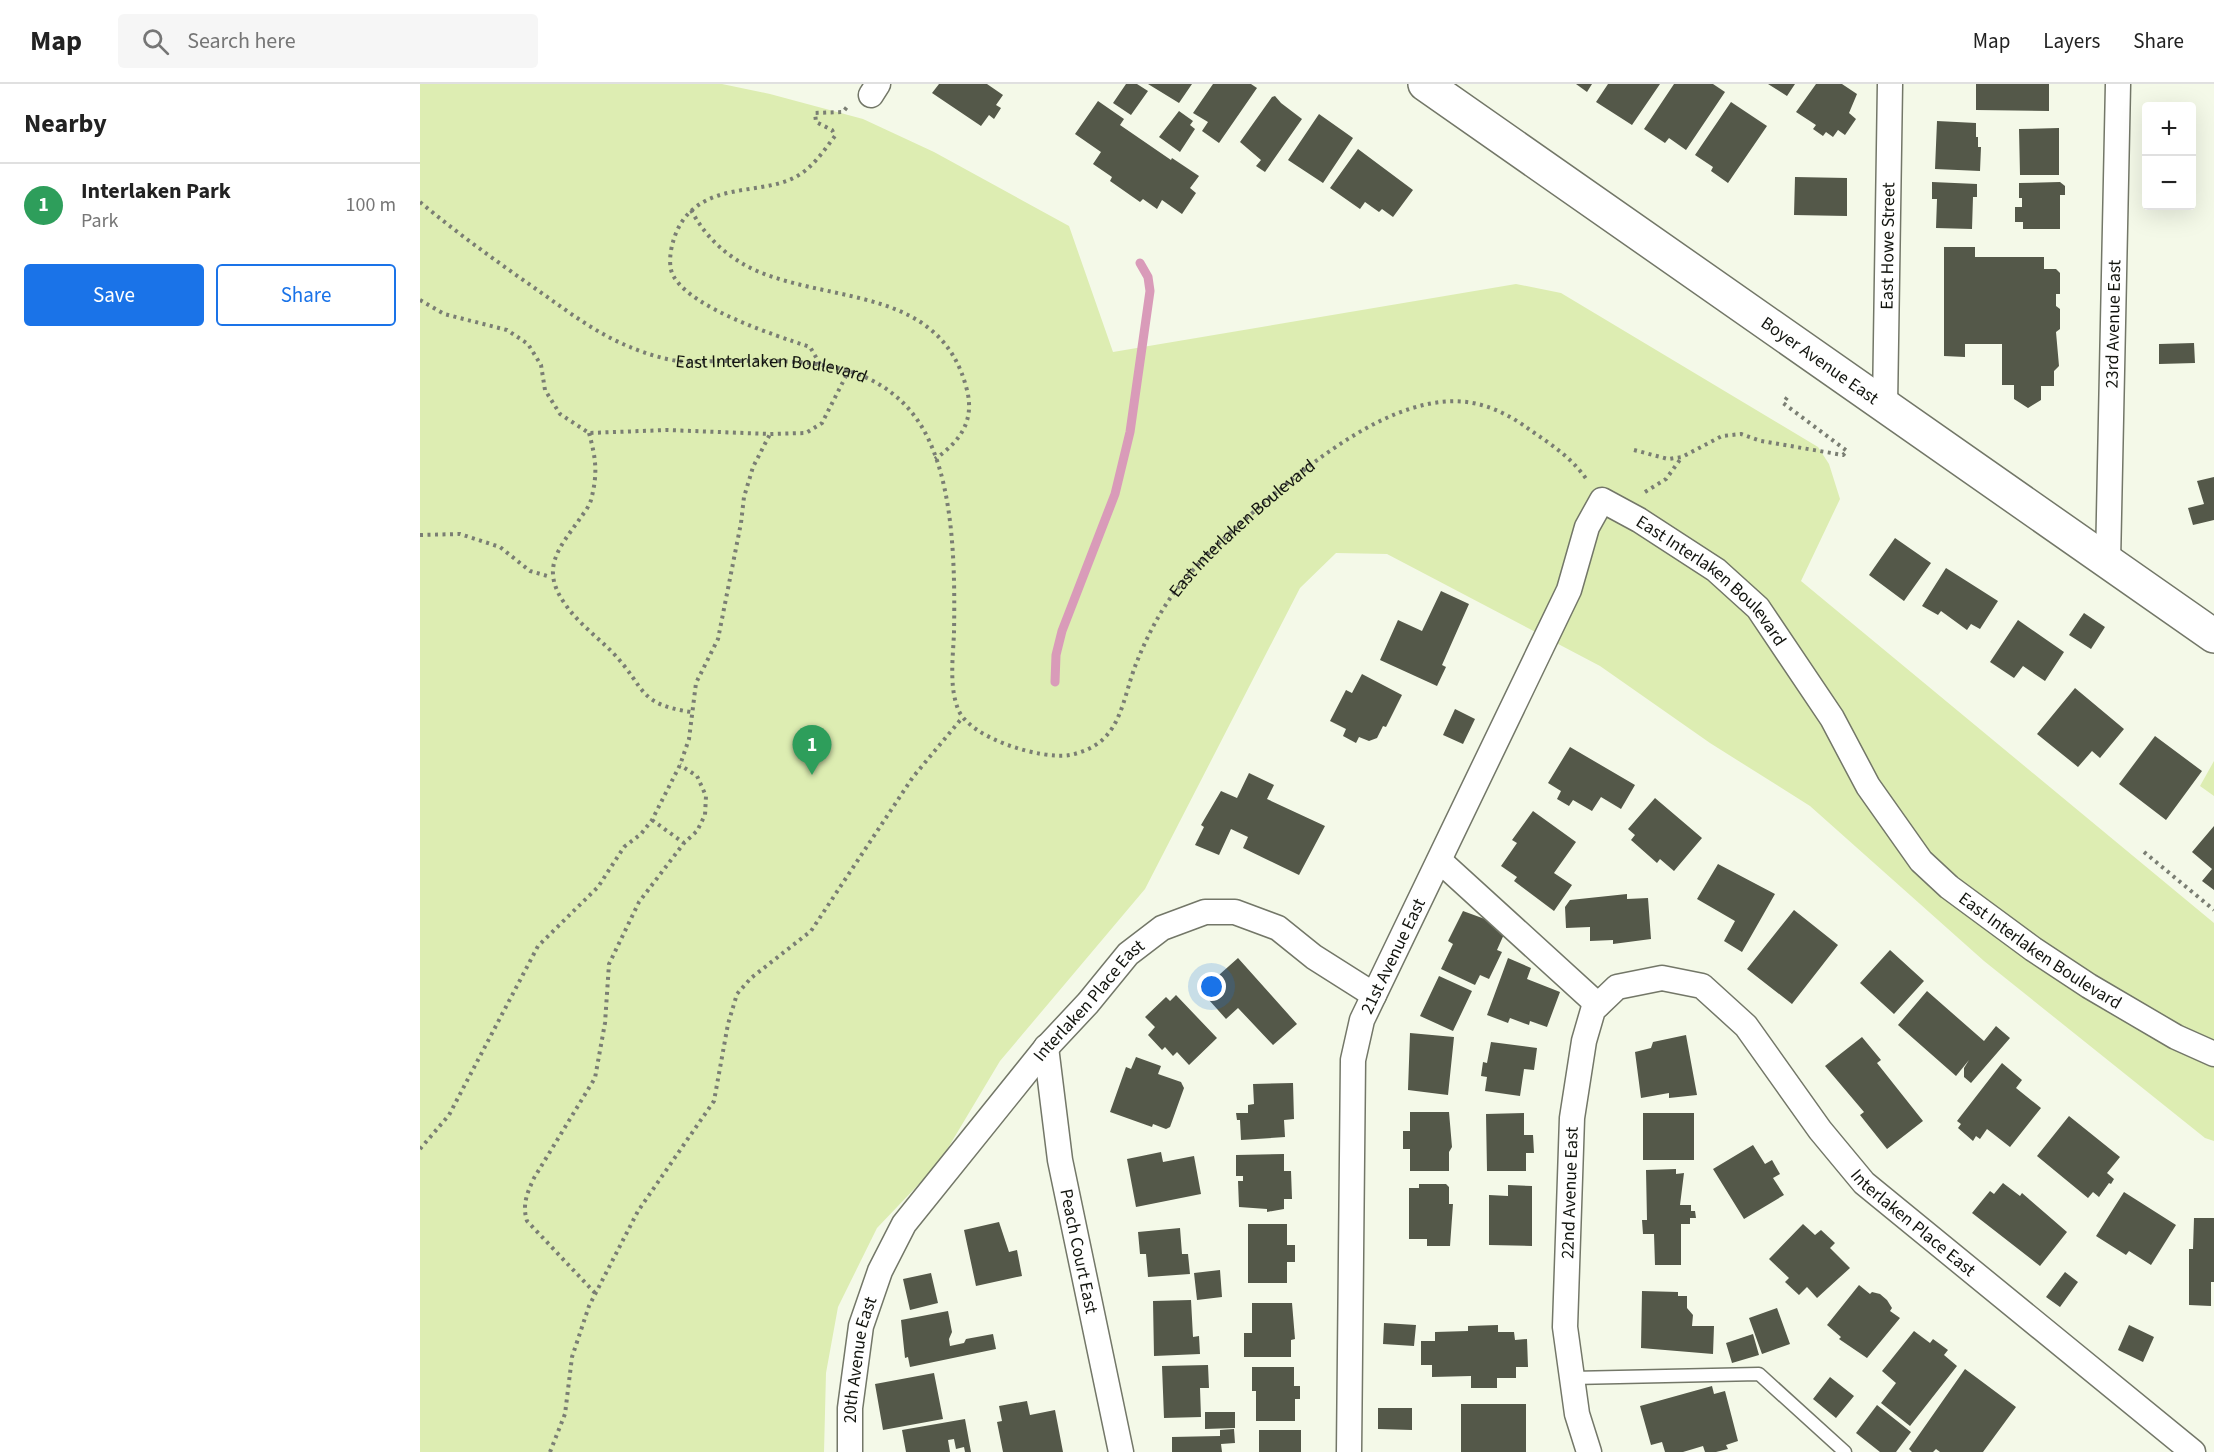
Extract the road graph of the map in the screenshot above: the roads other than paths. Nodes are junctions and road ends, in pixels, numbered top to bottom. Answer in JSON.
{"nodes":[{"id":1,"x":1425,"y":84,"type":"edge"},
{"id":2,"x":1890,"y":84,"type":"edge"},
{"id":3,"x":2118,"y":84,"type":"edge"},
{"id":4,"x":1885,"y":406,"type":"junction"},
{"id":5,"x":1602,"y":500,"type":"joint"},
{"id":6,"x":2108,"y":562,"type":"junction"},
{"id":7,"x":2214,"y":636,"type":"edge"},
{"id":8,"x":1440,"y":861,"type":"junction"},
{"id":9,"x":1662,"y":978,"type":"joint"},
{"id":10,"x":1374,"y":995,"type":"junction"},
{"id":11,"x":1598,"y":1005,"type":"junction"},
{"id":12,"x":1046,"y":1047,"type":"junction"},
{"id":13,"x":2214,"y":1054,"type":"edge"},
{"id":14,"x":880,"y":1271,"type":"joint"},
{"id":15,"x":1572,"y":1378,"type":"junction"},
{"id":16,"x":850,"y":1452,"type":"edge"},
{"id":17,"x":1121,"y":1452,"type":"edge"},
{"id":18,"x":1349,"y":1452,"type":"edge"},
{"id":19,"x":1589,"y":1452,"type":"edge"},
{"id":20,"x":1845,"y":1452,"type":"edge"},
{"id":21,"x":2193,"y":1452,"type":"edge"}],
"edges":[{"from":1,"to":4,"type":"street","name":"Boyer Avenue East"},
{"from":2,"to":4,"type":"street","name":"East Howe Street"},
{"from":3,"to":6,"type":"street","name":"23rd Avenue East"},
{"from":4,"to":6,"type":"street","name":"Boyer Avenue East"},
{"from":5,"to":8,"type":"street","name":"21st Avenue East"},
{"from":5,"to":13,"type":"street","name":"East Interlaken Boulevard"},
{"from":6,"to":7,"type":"street","name":"Boyer Avenue East"},
{"from":8,"to":10,"type":"street","name":"21st Avenue East"},
{"from":8,"to":11,"type":"street"},
{"from":9,"to":11,"type":"street","name":"22nd Avenue East"},
{"from":9,"to":21,"type":"street","name":"Interlaken Place East"},
{"from":10,"to":12,"type":"street","name":"Interlaken Place East"},
{"from":10,"to":18,"type":"street","name":"21st Avenue East"},
{"from":11,"to":15,"type":"street","name":"22nd Avenue East"},
{"from":12,"to":14,"type":"street","name":"Interlaken Place East"},
{"from":12,"to":17,"type":"street","name":"Peach Court East"},
{"from":14,"to":16,"type":"street","name":"20th Avenue East"},
{"from":15,"to":19,"type":"street","name":"22nd Avenue East"},
{"from":15,"to":20,"type":"lane"}]}
